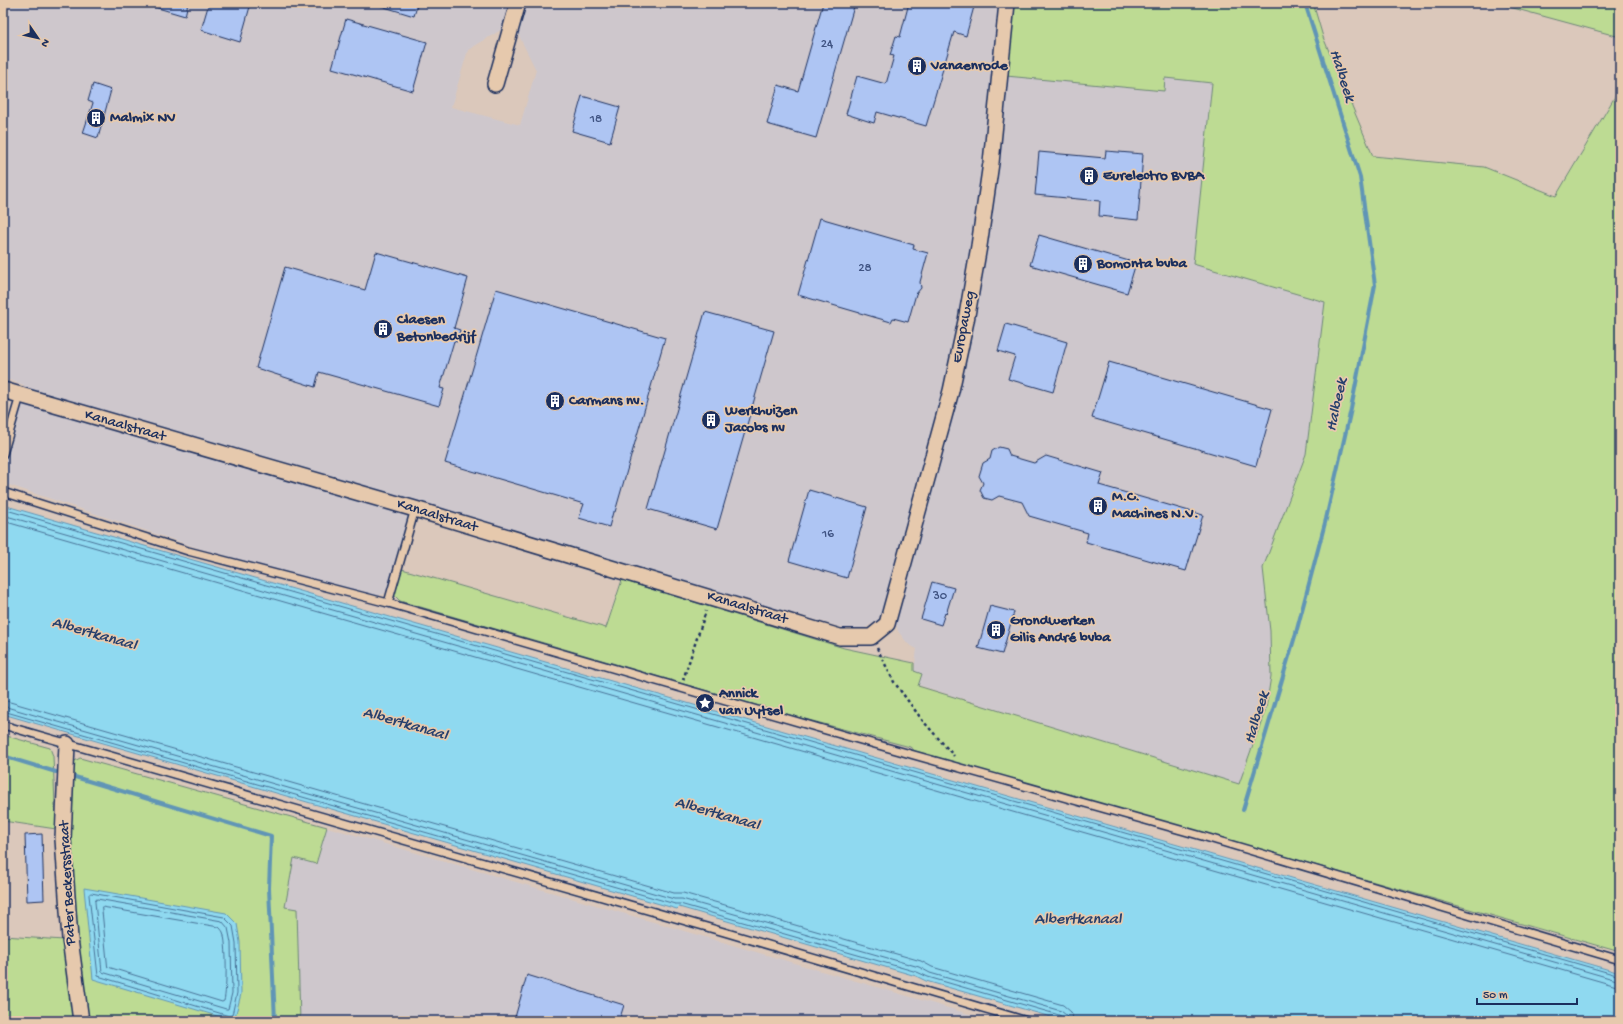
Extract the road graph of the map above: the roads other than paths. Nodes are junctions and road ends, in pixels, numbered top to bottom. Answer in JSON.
{"nodes":[{"id":1,"x":518,"y":3,"type":"edge"},
{"id":2,"x":1007,"y":3,"type":"edge"},
{"id":3,"x":495,"y":84,"type":"dead end"},
{"id":4,"x":3,"y":390,"type":"edge"},
{"id":5,"x":20,"y":396,"type":"junction"},
{"id":6,"x":3,"y":454,"type":"edge"},
{"id":7,"x":3,"y":492,"type":"edge"},
{"id":8,"x":415,"y":509,"type":"junction"},
{"id":9,"x":388,"y":602,"type":"junction"},
{"id":10,"x":871,"y":637,"type":"joint"},
{"id":11,"x":3,"y":725,"type":"edge"},
{"id":12,"x":67,"y":744,"type":"junction"},
{"id":13,"x":1620,"y":960,"type":"edge"},
{"id":14,"x":81,"y":1021,"type":"edge"},
{"id":15,"x":1027,"y":1021,"type":"edge"}],
"edges":[{"from":1,"to":3,"type":"street"},
{"from":2,"to":10,"type":"street","name":"Europaweg"},
{"from":4,"to":5,"type":"street","name":"Kanaalstraat"},
{"from":5,"to":6,"type":"lane"},
{"from":5,"to":8,"type":"street","name":"Kanaalstraat"},
{"from":7,"to":9,"type":"lane"},
{"from":8,"to":9,"type":"lane"},
{"from":8,"to":10,"type":"street","name":"Kanaalstraat"},
{"from":9,"to":13,"type":"lane"},
{"from":11,"to":12,"type":"lane"},
{"from":12,"to":14,"type":"street","name":"Pater Beckersstraat"},
{"from":12,"to":15,"type":"lane"}]}
